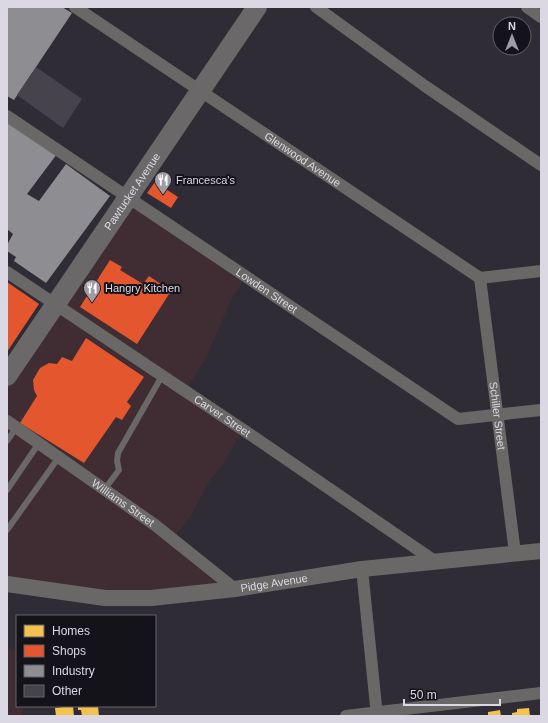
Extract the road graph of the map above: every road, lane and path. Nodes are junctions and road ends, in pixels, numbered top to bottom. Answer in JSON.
{"nodes":[{"id":1,"x":75,"y":7,"type":"edge"},
{"id":2,"x":257,"y":7,"type":"edge"},
{"id":3,"x":316,"y":7,"type":"edge"},
{"id":4,"x":528,"y":7,"type":"edge"},
{"id":5,"x":541,"y":16,"type":"edge"},
{"id":6,"x":201,"y":91,"type":"junction"},
{"id":7,"x":7,"y":116,"type":"edge"},
{"id":8,"x":541,"y":165,"type":"edge"},
{"id":9,"x":128,"y":197,"type":"junction"},
{"id":10,"x":541,"y":271,"type":"edge"},
{"id":11,"x":7,"y":272,"type":"edge"},
{"id":12,"x":480,"y":278,"type":"junction"},
{"id":13,"x":56,"y":305,"type":"junction"},
{"id":14,"x":7,"y":376,"type":"edge"},
{"id":15,"x":162,"y":376,"type":"junction"},
{"id":16,"x":541,"y":410,"type":"edge"},
{"id":17,"x":497,"y":415,"type":"junction"},
{"id":18,"x":12,"y":424,"type":"edge"},
{"id":19,"x":7,"y":441,"type":"edge"},
{"id":20,"x":39,"y":443,"type":"junction"},
{"id":21,"x":58,"y":457,"type":"junction"},
{"id":22,"x":7,"y":490,"type":"edge"},
{"id":23,"x":104,"y":490,"type":"junction"},
{"id":24,"x":7,"y":530,"type":"edge"},
{"id":25,"x":541,"y":550,"type":"edge"},
{"id":26,"x":515,"y":553,"type":"junction"},
{"id":27,"x":436,"y":562,"type":"junction"},
{"id":28,"x":362,"y":569,"type":"junction"},
{"id":29,"x":7,"y":584,"type":"edge"},
{"id":30,"x":235,"y":590,"type":"junction"},
{"id":31,"x":541,"y":693,"type":"edge"},
{"id":32,"x":377,"y":714,"type":"edge"},
{"id":33,"x":346,"y":716,"type":"edge"}],
"edges":[{"from":1,"to":6,"type":"street","name":"Glenwood Avenue"},
{"from":2,"to":6,"type":"main road","name":"Pawtucket Avenue"},
{"from":3,"to":8,"type":"street"},
{"from":4,"to":5,"type":"street"},
{"from":6,"to":9,"type":"main road","name":"Pawtucket Avenue"},
{"from":6,"to":12,"type":"street","name":"Glenwood Avenue"},
{"from":7,"to":9,"type":"street","name":"Lowden Street"},
{"from":9,"to":13,"type":"main road","name":"Pawtucket Avenue"},
{"from":9,"to":17,"type":"street","name":"Lowden Street"},
{"from":10,"to":12,"type":"street"},
{"from":11,"to":13,"type":"street","name":"Carver Street"},
{"from":12,"to":17,"type":"street","name":"Schiller Street"},
{"from":13,"to":14,"type":"main road","name":"Pawtucket Avenue"},
{"from":13,"to":15,"type":"street","name":"Carver Street"},
{"from":15,"to":23,"type":"lane"},
{"from":15,"to":27,"type":"street","name":"Carver Street"},
{"from":16,"to":17,"type":"street","name":"Lowden Street"},
{"from":17,"to":26,"type":"street","name":"Schiller Street"},
{"from":18,"to":19,"type":"lane"},
{"from":18,"to":20,"type":"street","name":"Williams Street"},
{"from":20,"to":21,"type":"street","name":"Williams Street"},
{"from":20,"to":22,"type":"lane"},
{"from":21,"to":23,"type":"street","name":"Williams Street"},
{"from":21,"to":24,"type":"lane"},
{"from":23,"to":30,"type":"street","name":"Williams Street"},
{"from":25,"to":26,"type":"street","name":"Pidge Avenue"},
{"from":26,"to":27,"type":"street","name":"Pidge Avenue"},
{"from":27,"to":28,"type":"street","name":"Pidge Avenue"},
{"from":28,"to":30,"type":"street","name":"Pidge Avenue"},
{"from":28,"to":32,"type":"street"},
{"from":29,"to":30,"type":"street","name":"Pidge Avenue"},
{"from":31,"to":32,"type":"street"},
{"from":32,"to":33,"type":"street"}]}
